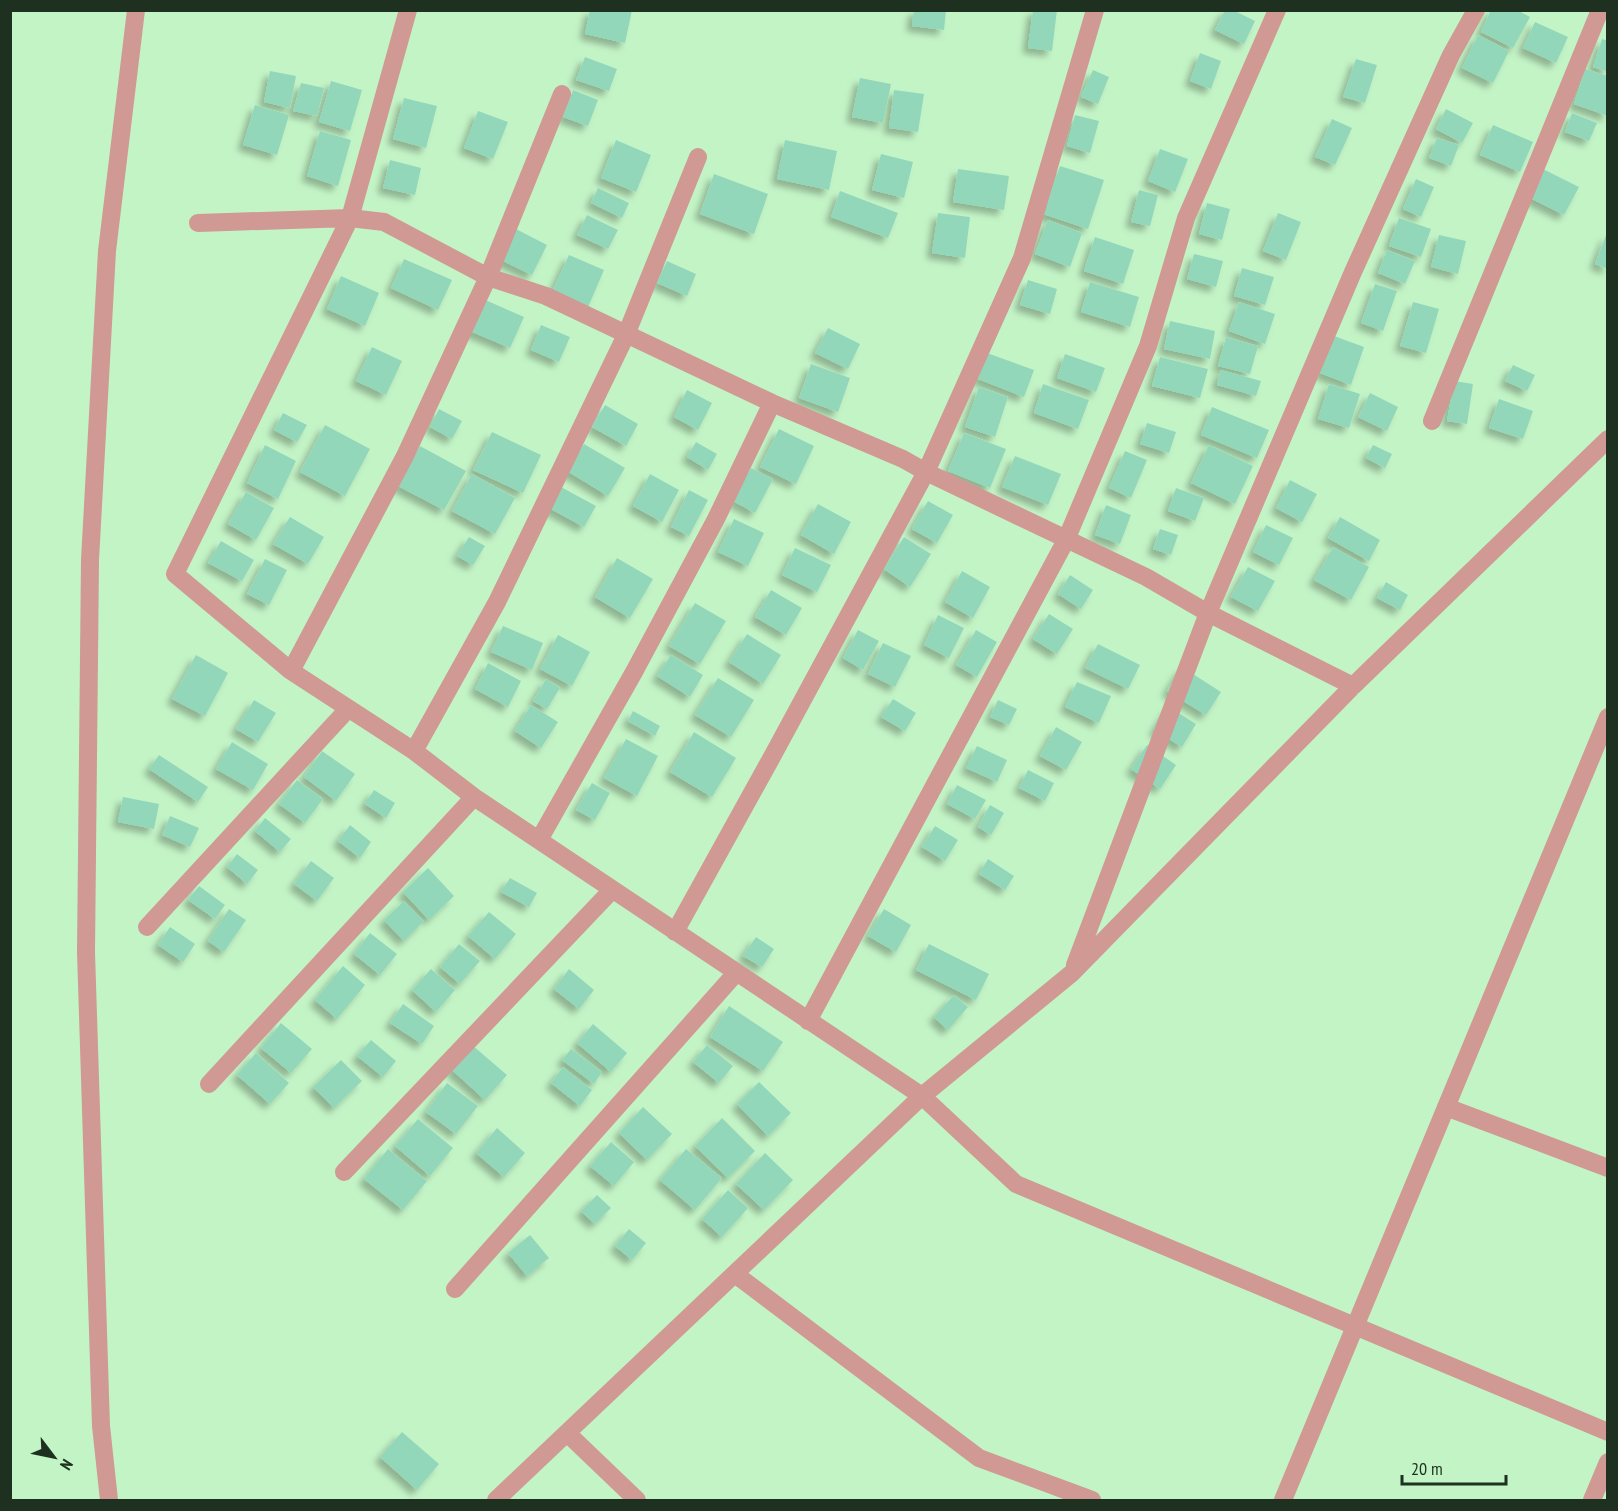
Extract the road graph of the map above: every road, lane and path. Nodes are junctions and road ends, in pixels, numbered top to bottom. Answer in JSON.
{"nodes":[{"id":1,"x":136,"y":10,"type":"edge"},
{"id":2,"x":408,"y":10,"type":"edge"},
{"id":3,"x":1095,"y":10,"type":"edge"},
{"id":4,"x":1277,"y":10,"type":"edge"},
{"id":5,"x":1476,"y":10,"type":"edge"},
{"id":6,"x":1600,"y":10,"type":"edge"},
{"id":7,"x":562,"y":94,"type":"dead end"},
{"id":8,"x":698,"y":158,"type":"dead end"},
{"id":9,"x":350,"y":218,"type":"junction"},
{"id":10,"x":198,"y":223,"type":"dead end"},
{"id":11,"x":488,"y":278,"type":"junction"},
{"id":12,"x":626,"y":334,"type":"junction"},
{"id":13,"x":772,"y":403,"type":"junction"},
{"id":14,"x":1432,"y":421,"type":"dead end"},
{"id":15,"x":1608,"y":439,"type":"edge"},
{"id":16,"x":926,"y":472,"type":"junction"},
{"id":17,"x":1066,"y":540,"type":"junction"},
{"id":18,"x":1208,"y":613,"type":"junction"},
{"id":19,"x":291,"y":671,"type":"junction"},
{"id":20,"x":1353,"y":686,"type":"junction"},
{"id":21,"x":348,"y":709,"type":"junction"},
{"id":22,"x":1608,"y":717,"type":"edge"},
{"id":23,"x":414,"y":751,"type":"junction"},
{"id":24,"x":474,"y":797,"type":"junction"},
{"id":25,"x":539,"y":840,"type":"junction"},
{"id":26,"x":612,"y":890,"type":"junction"},
{"id":27,"x":147,"y":927,"type":"dead end"},
{"id":28,"x":675,"y":932,"type":"junction"},
{"id":29,"x":736,"y":973,"type":"junction"},
{"id":30,"x":1072,"y":973,"type":"junction"},
{"id":31,"x":808,"y":1020,"type":"junction"},
{"id":32,"x":209,"y":1084,"type":"dead end"},
{"id":33,"x":922,"y":1096,"type":"junction"},
{"id":34,"x":1446,"y":1107,"type":"junction"},
{"id":35,"x":1608,"y":1168,"type":"edge"},
{"id":36,"x":344,"y":1172,"type":"dead end"},
{"id":37,"x":735,"y":1274,"type":"junction"},
{"id":38,"x":454,"y":1289,"type":"dead end"},
{"id":39,"x":1355,"y":1326,"type":"junction"},
{"id":40,"x":1608,"y":1432,"type":"edge"},
{"id":41,"x":567,"y":1433,"type":"junction"},
{"id":42,"x":1608,"y":1462,"type":"edge"},
{"id":43,"x":109,"y":1500,"type":"edge"},
{"id":44,"x":496,"y":1500,"type":"edge"},
{"id":45,"x":637,"y":1500,"type":"edge"},
{"id":46,"x":1092,"y":1500,"type":"edge"},
{"id":47,"x":1283,"y":1500,"type":"edge"},
{"id":48,"x":1592,"y":1500,"type":"edge"}],
"edges":[{"from":1,"to":43,"type":"street"},
{"from":2,"to":9,"type":"street"},
{"from":3,"to":16,"type":"street"},
{"from":4,"to":17,"type":"street"},
{"from":5,"to":18,"type":"street"},
{"from":6,"to":14,"type":"street"},
{"from":7,"to":11,"type":"street"},
{"from":8,"to":12,"type":"street"},
{"from":9,"to":10,"type":"street"},
{"from":9,"to":11,"type":"street"},
{"from":9,"to":19,"type":"street"},
{"from":11,"to":12,"type":"street"},
{"from":11,"to":19,"type":"street"},
{"from":12,"to":13,"type":"street"},
{"from":12,"to":23,"type":"street"},
{"from":13,"to":16,"type":"street"},
{"from":13,"to":25,"type":"street"},
{"from":15,"to":20,"type":"street"},
{"from":16,"to":17,"type":"street"},
{"from":16,"to":28,"type":"street"},
{"from":17,"to":18,"type":"street"},
{"from":17,"to":31,"type":"street"},
{"from":18,"to":20,"type":"street"},
{"from":18,"to":30,"type":"street"},
{"from":19,"to":21,"type":"street"},
{"from":20,"to":30,"type":"street"},
{"from":21,"to":23,"type":"street"},
{"from":21,"to":27,"type":"street"},
{"from":22,"to":34,"type":"street"},
{"from":23,"to":24,"type":"street"},
{"from":24,"to":25,"type":"street"},
{"from":24,"to":32,"type":"street"},
{"from":25,"to":26,"type":"street"},
{"from":26,"to":28,"type":"street"},
{"from":26,"to":36,"type":"street"},
{"from":28,"to":29,"type":"street"},
{"from":29,"to":31,"type":"street"},
{"from":29,"to":38,"type":"street"},
{"from":30,"to":33,"type":"street"},
{"from":31,"to":33,"type":"street"},
{"from":33,"to":37,"type":"street"},
{"from":33,"to":39,"type":"street"},
{"from":34,"to":35,"type":"street"},
{"from":34,"to":39,"type":"street"},
{"from":37,"to":41,"type":"street"},
{"from":37,"to":46,"type":"street"},
{"from":39,"to":40,"type":"street"},
{"from":39,"to":47,"type":"street"},
{"from":41,"to":44,"type":"street"},
{"from":41,"to":45,"type":"street"},
{"from":42,"to":48,"type":"street"}]}
